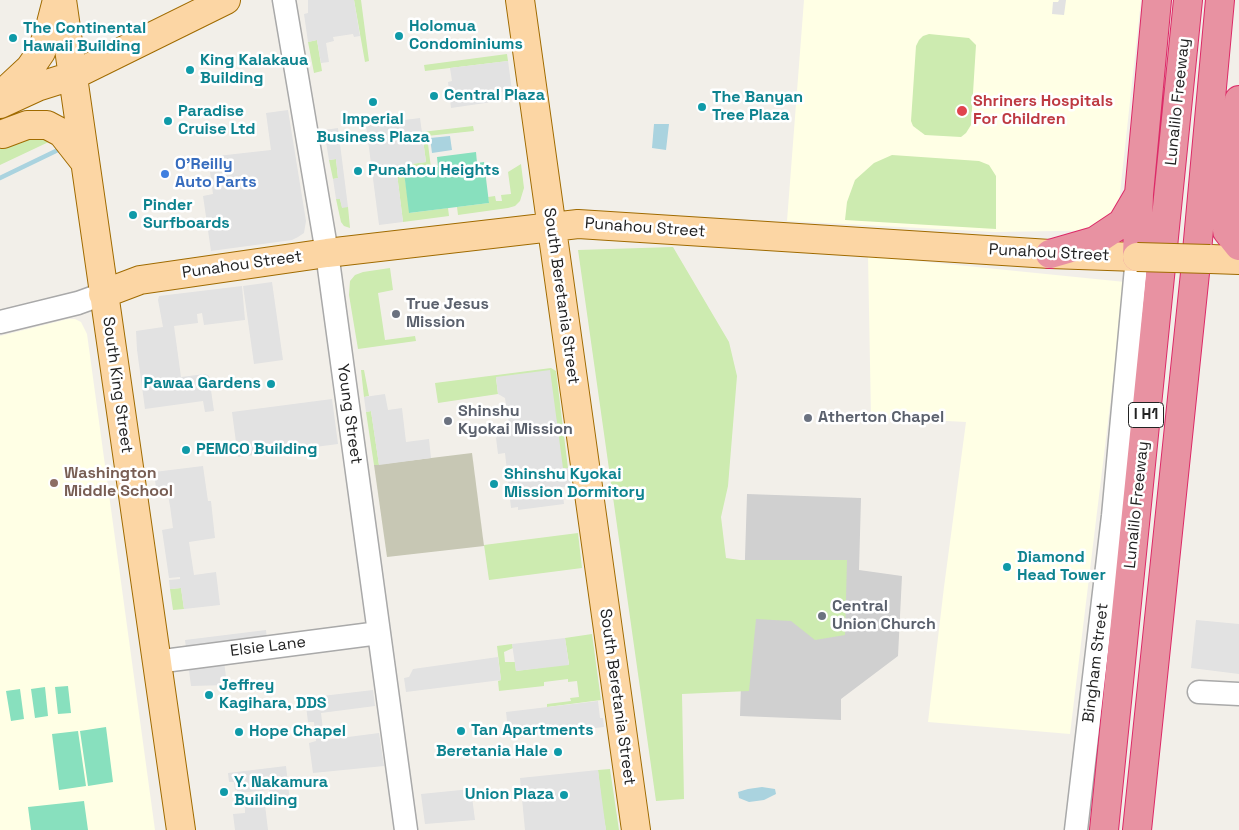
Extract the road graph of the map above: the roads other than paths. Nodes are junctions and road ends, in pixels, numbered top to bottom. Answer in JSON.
{"nodes":[{"id":1,"x":57,"y":0,"type":"edge"},
{"id":2,"x":62,"y":0,"type":"edge"},
{"id":3,"x":226,"y":0,"type":"edge"},
{"id":4,"x":284,"y":0,"type":"edge"},
{"id":5,"x":520,"y":0,"type":"edge"},
{"id":6,"x":1157,"y":0,"type":"edge"},
{"id":7,"x":1188,"y":0,"type":"edge"},
{"id":8,"x":1220,"y":0,"type":"edge"},
{"id":9,"x":72,"y":76,"type":"junction"},
{"id":10,"x":0,"y":96,"type":"edge"},
{"id":11,"x":1239,"y":100,"type":"edge"},
{"id":12,"x":0,"y":104,"type":"edge"},
{"id":13,"x":2,"y":135,"type":"edge"},
{"id":14,"x":84,"y":162,"type":"junction"},
{"id":15,"x":1139,"y":194,"type":"junction"},
{"id":16,"x":551,"y":226,"type":"junction"},
{"id":17,"x":1239,"y":246,"type":"edge"},
{"id":18,"x":327,"y":253,"type":"junction"},
{"id":19,"x":1050,"y":254,"type":"junction"},
{"id":20,"x":1137,"y":257,"type":"junction"},
{"id":21,"x":1239,"y":260,"type":"edge"},
{"id":22,"x":104,"y":294,"type":"junction"},
{"id":23,"x":0,"y":322,"type":"edge"},
{"id":24,"x":379,"y":633,"type":"junction"},
{"id":25,"x":156,"y":662,"type":"junction"},
{"id":26,"x":1199,"y":692,"type":"dead end"},
{"id":27,"x":1239,"y":694,"type":"edge"},
{"id":28,"x":1144,"y":764,"type":"junction"},
{"id":29,"x":181,"y":830,"type":"edge"},
{"id":30,"x":406,"y":830,"type":"edge"},
{"id":31,"x":636,"y":830,"type":"edge"},
{"id":32,"x":1076,"y":830,"type":"edge"},
{"id":33,"x":1104,"y":830,"type":"edge"},
{"id":34,"x":1137,"y":830,"type":"edge"},
{"id":35,"x":1145,"y":830,"type":"edge"}],
"edges":[{"from":1,"to":10,"type":"main road"},
{"from":2,"to":9,"type":"main road","name":"South King Street"},
{"from":3,"to":9,"type":"main road"},
{"from":4,"to":18,"type":"street","name":"Young Street"},
{"from":5,"to":16,"type":"main road","name":"South Beretania Street"},
{"from":6,"to":15,"type":"highway"},
{"from":7,"to":33,"type":"highway","name":"Lunalilo Freeway","number":"I H1"},
{"from":8,"to":28,"type":"highway","name":"Lunalilo Freeway","number":"I H1"},
{"from":9,"to":12,"type":"main road"},
{"from":9,"to":13,"type":"main road"},
{"from":9,"to":14,"type":"main road","name":"South King Street"},
{"from":11,"to":17,"type":"highway"},
{"from":13,"to":14,"type":"main road"},
{"from":14,"to":22,"type":"main road","name":"South King Street"},
{"from":15,"to":19,"type":"highway"},
{"from":15,"to":20,"type":"highway"},
{"from":16,"to":18,"type":"main road","name":"Punahou Street"},
{"from":16,"to":19,"type":"main road","name":"Punahou Street"},
{"from":16,"to":31,"type":"main road","name":"South Beretania Street"},
{"from":18,"to":22,"type":"main road","name":"Punahou Street"},
{"from":18,"to":24,"type":"street","name":"Young Street"},
{"from":19,"to":20,"type":"main road","name":"Punahou Street"},
{"from":20,"to":21,"type":"main road","name":"Punahou Street","bridge":true},
{"from":20,"to":32,"type":"street","name":"Bingham Street"},
{"from":22,"to":23,"type":"street","name":"Punahou Street"},
{"from":22,"to":25,"type":"main road","name":"South King Street"},
{"from":24,"to":25,"type":"street","name":"Elsie Lane"},
{"from":24,"to":30,"type":"street","name":"Young Street"},
{"from":25,"to":29,"type":"main road","name":"South King Street"},
{"from":26,"to":27,"type":"street"},
{"from":28,"to":34,"type":"highway","name":"Lunalilo Freeway","number":"I H1"},
{"from":28,"to":35,"type":"highway"}]}
